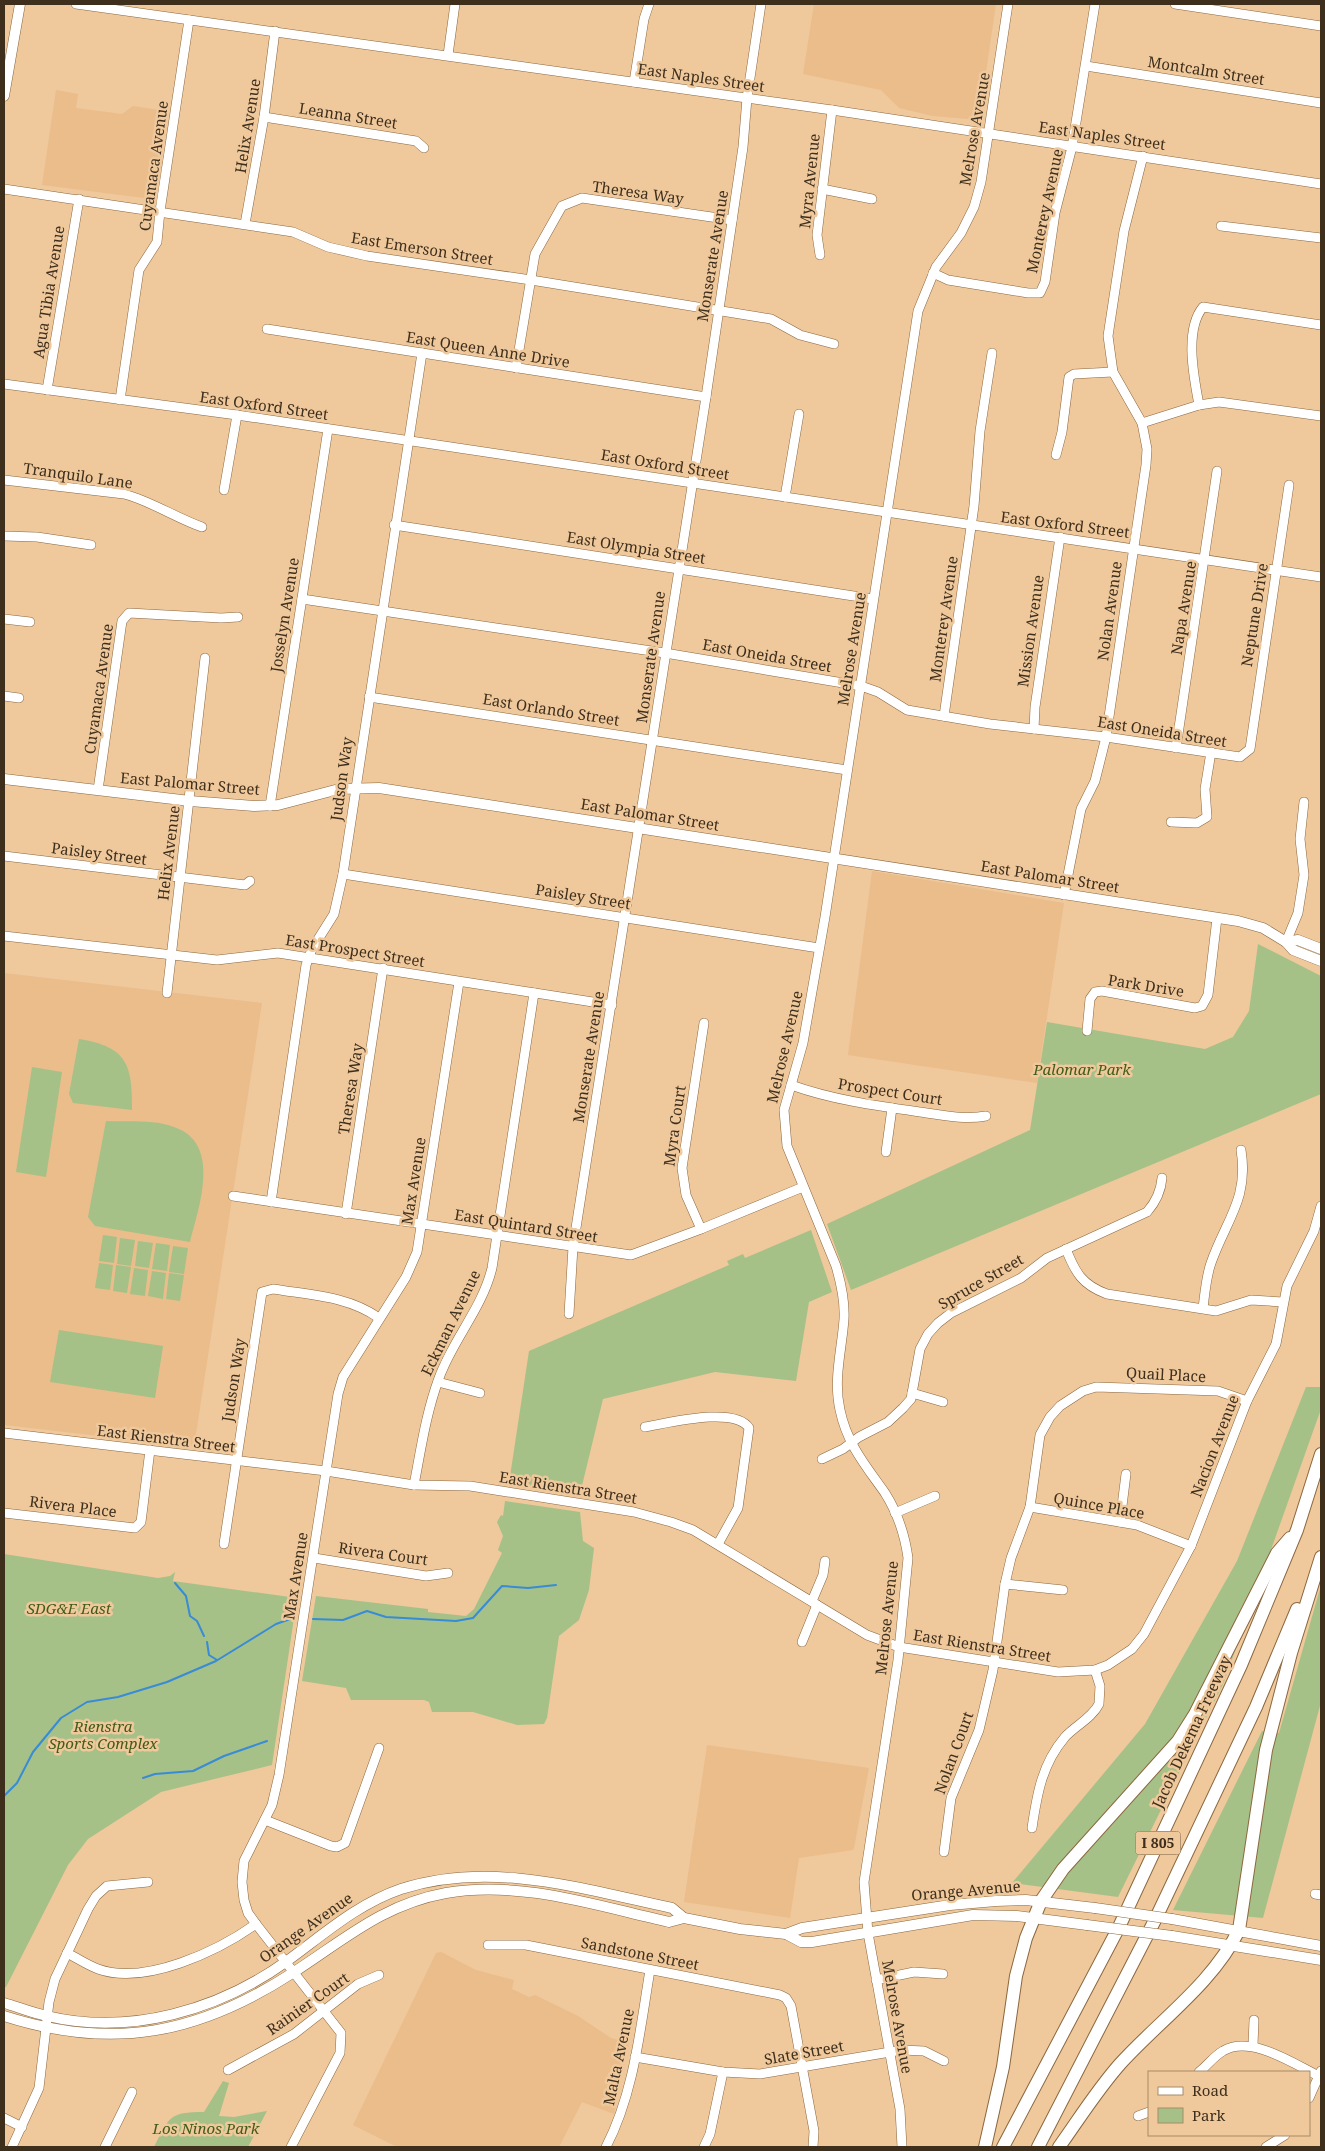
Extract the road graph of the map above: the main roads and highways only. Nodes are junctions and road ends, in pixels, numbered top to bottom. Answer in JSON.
{"nodes":[{"id":1,"x":20,"y":4,"type":"edge"},
{"id":2,"x":4,"y":96,"type":"edge"},
{"id":3,"x":4,"y":779,"type":"edge"},
{"id":4,"x":1286,"y":942,"type":"junction"},
{"id":5,"x":1321,"y":949,"type":"edge"},
{"id":6,"x":1321,"y":962,"type":"edge"},
{"id":7,"x":1321,"y":1454,"type":"edge"},
{"id":8,"x":1297,"y":1530,"type":"junction"},
{"id":9,"x":1321,"y":1546,"type":"edge"},
{"id":10,"x":1321,"y":1557,"type":"edge"},
{"id":11,"x":596,"y":1892,"type":"junction"},
{"id":12,"x":1041,"y":1902,"type":"junction"},
{"id":13,"x":593,"y":1905,"type":"junction"},
{"id":14,"x":684,"y":1918,"type":"junction"},
{"id":15,"x":1033,"y":1918,"type":"junction"},
{"id":16,"x":1238,"y":1930,"type":"junction"},
{"id":17,"x":786,"y":1934,"type":"junction"},
{"id":18,"x":1230,"y":1946,"type":"junction"},
{"id":19,"x":1321,"y":1946,"type":"edge"},
{"id":20,"x":1321,"y":1960,"type":"edge"},
{"id":21,"x":4,"y":2003,"type":"edge"},
{"id":22,"x":4,"y":2016,"type":"edge"},
{"id":23,"x":985,"y":2147,"type":"edge"},
{"id":24,"x":1003,"y":2147,"type":"edge"},
{"id":25,"x":1038,"y":2147,"type":"edge"},
{"id":26,"x":1059,"y":2147,"type":"edge"}],
"edges":[{"from":1,"to":2,"type":"main road"},
{"from":3,"to":4,"type":"main road","name":"East Palomar Street"},
{"from":4,"to":5,"type":"main road","name":"East Palomar Street"},
{"from":4,"to":6,"type":"main road","name":"East Palomar Street"},
{"from":7,"to":8,"type":"highway","name":"Jacob Dekema Freeway","number":"I 805"},
{"from":8,"to":12,"type":"highway"},
{"from":8,"to":24,"type":"highway","name":"Jacob Dekema Freeway","number":"I 805"},
{"from":9,"to":25,"type":"highway","number":"I 805"},
{"from":10,"to":16,"type":"highway"},
{"from":11,"to":13,"type":"main road"},
{"from":11,"to":14,"type":"main road","name":"Orange Avenue"},
{"from":11,"to":21,"type":"main road","name":"Orange Avenue"},
{"from":12,"to":15,"type":"highway"},
{"from":12,"to":16,"type":"main road","name":"Orange Avenue","bridge":true},
{"from":12,"to":17,"type":"main road","name":"Orange Avenue"},
{"from":13,"to":14,"type":"main road","name":"Orange Avenue"},
{"from":13,"to":22,"type":"main road","name":"Orange Avenue"},
{"from":14,"to":17,"type":"main road","name":"Orange Avenue"},
{"from":15,"to":17,"type":"main road","name":"Orange Avenue"},
{"from":15,"to":18,"type":"main road","name":"Orange Avenue","bridge":true},
{"from":15,"to":23,"type":"highway"},
{"from":16,"to":18,"type":"highway"},
{"from":16,"to":19,"type":"main road","name":"Orange Avenue"},
{"from":18,"to":20,"type":"main road","name":"Orange Avenue"},
{"from":18,"to":26,"type":"highway"}]}
